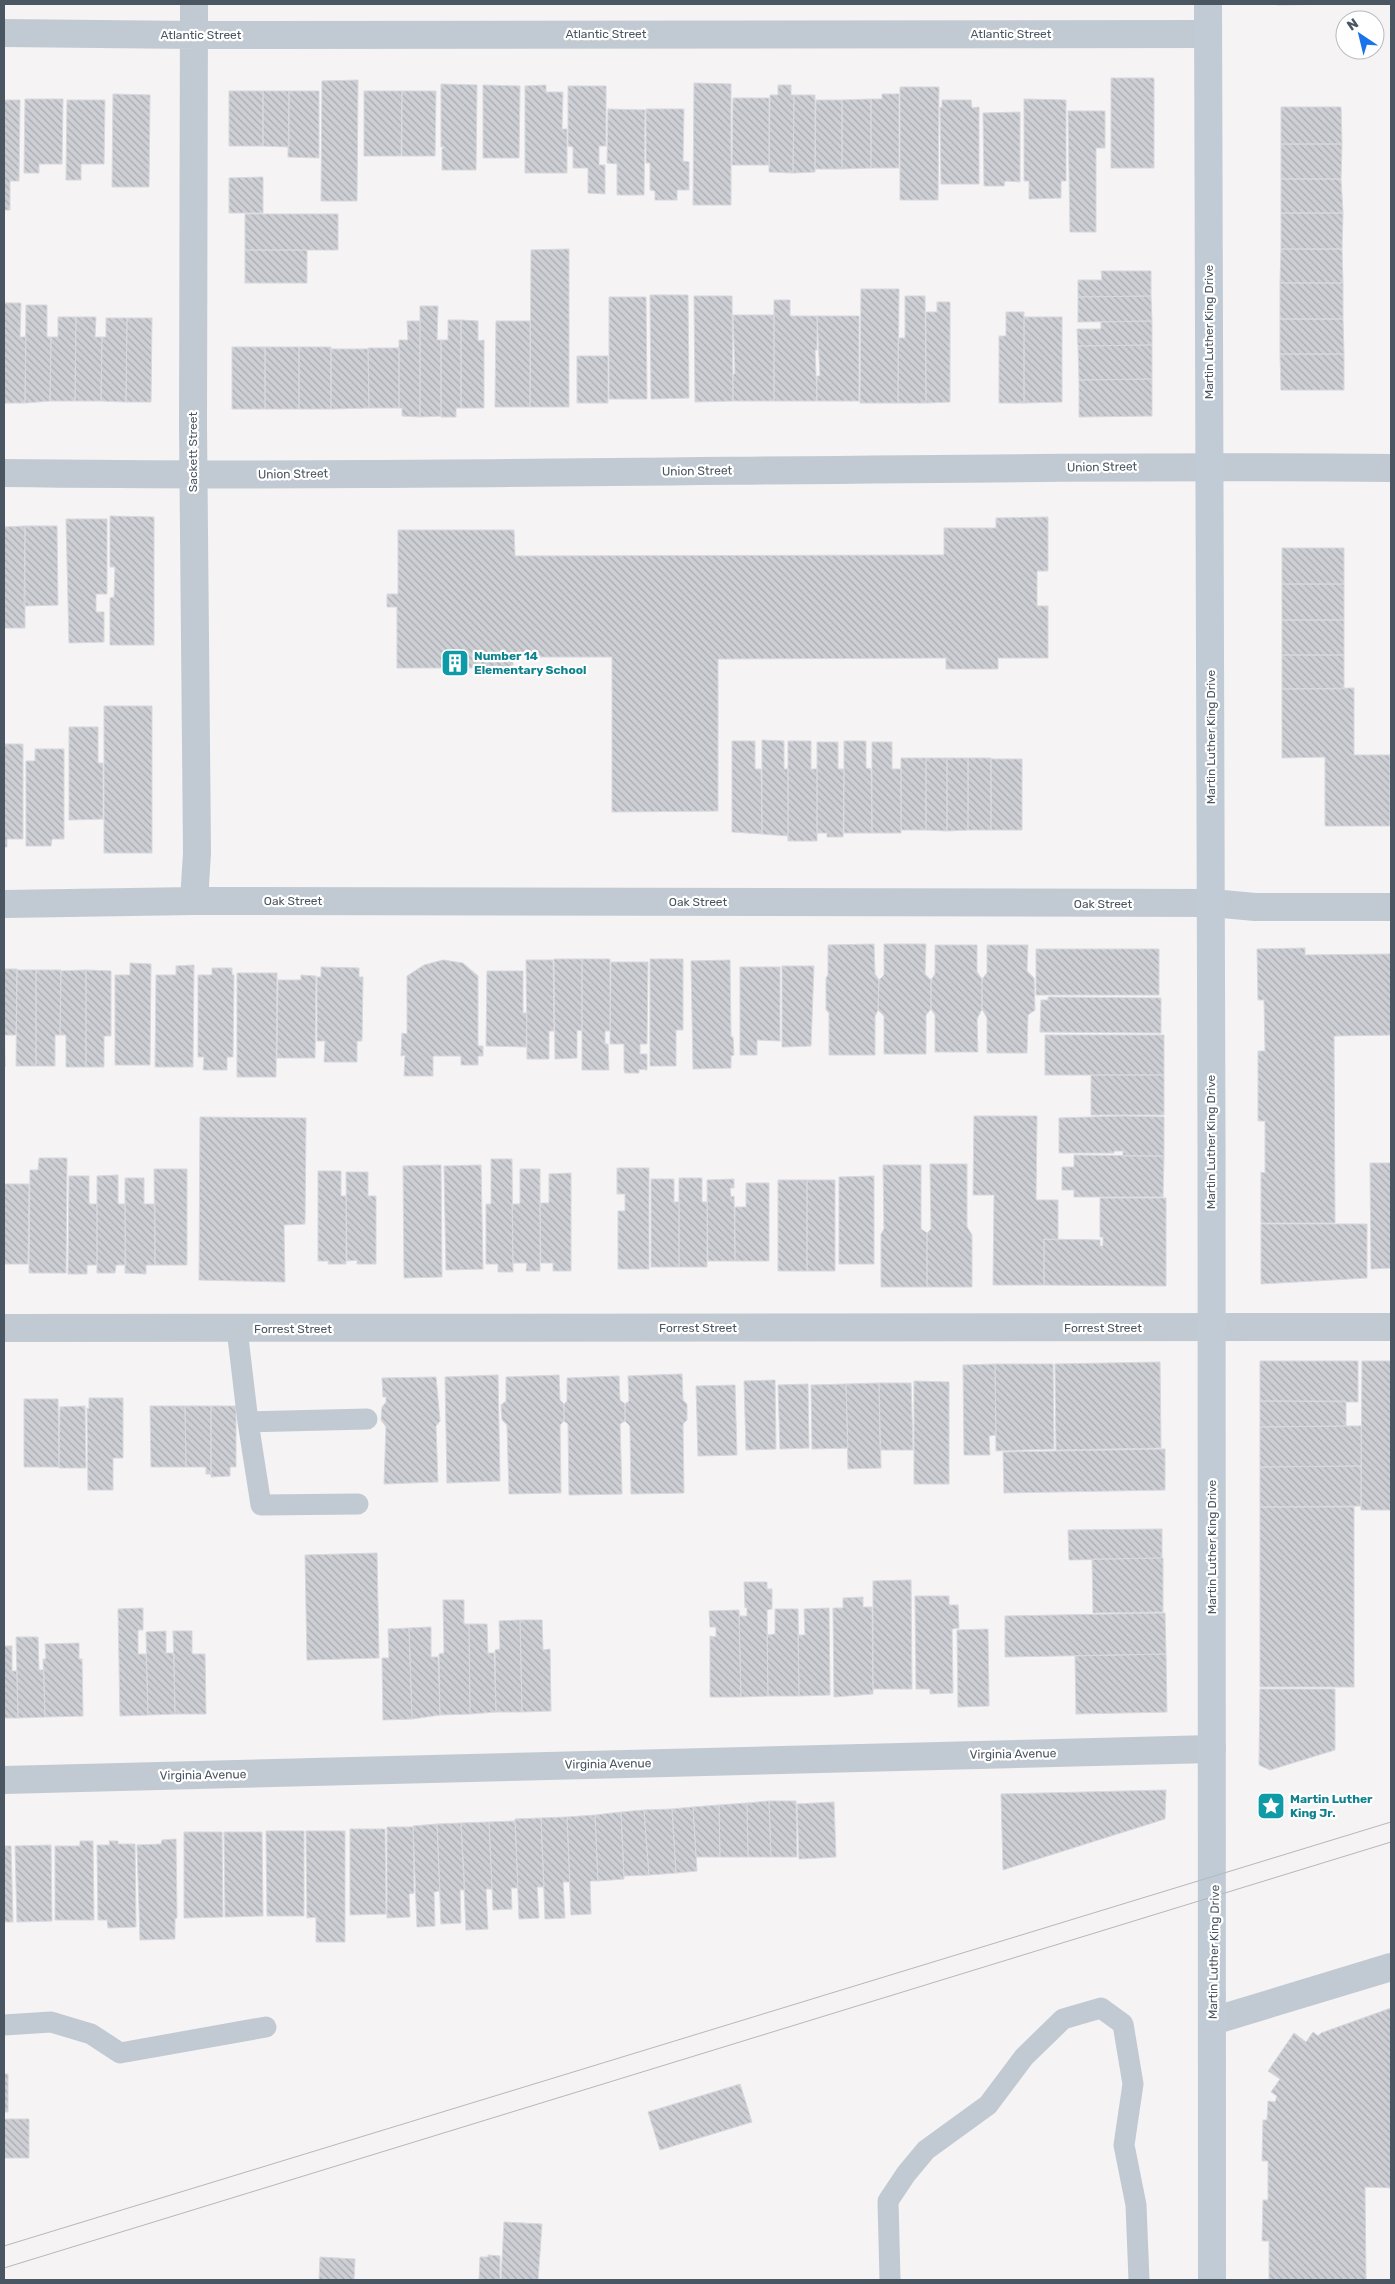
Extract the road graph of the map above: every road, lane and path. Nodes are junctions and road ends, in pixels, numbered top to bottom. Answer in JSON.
{"nodes":[{"id":1,"x":194,"y":4,"type":"edge"},
{"id":2,"x":1208,"y":4,"type":"edge"},
{"id":3,"x":4,"y":33,"type":"edge"},
{"id":4,"x":1208,"y":34,"type":"junction"},
{"id":5,"x":194,"y":35,"type":"junction"},
{"id":6,"x":1210,"y":466,"type":"junction"},
{"id":7,"x":1391,"y":468,"type":"edge"},
{"id":8,"x":4,"y":473,"type":"edge"},
{"id":9,"x":194,"y":476,"type":"junction"},
{"id":10,"x":194,"y":901,"type":"junction"},
{"id":11,"x":1212,"y":903,"type":"junction"},
{"id":12,"x":4,"y":904,"type":"edge"},
{"id":13,"x":1391,"y":907,"type":"edge"},
{"id":14,"x":1391,"y":1327,"type":"edge"},
{"id":15,"x":4,"y":1328,"type":"edge"},
{"id":16,"x":1212,"y":1328,"type":"junction"},
{"id":17,"x":237,"y":1329,"type":"junction"},
{"id":18,"x":367,"y":1419,"type":"dead end"},
{"id":19,"x":248,"y":1422,"type":"junction"},
{"id":20,"x":358,"y":1504,"type":"dead end"},
{"id":21,"x":1212,"y":1749,"type":"junction"},
{"id":22,"x":4,"y":1780,"type":"edge"},
{"id":23,"x":1391,"y":1968,"type":"edge"},
{"id":24,"x":1213,"y":2021,"type":"junction"},
{"id":25,"x":4,"y":2025,"type":"edge"},
{"id":26,"x":266,"y":2027,"type":"dead end"},
{"id":27,"x":890,"y":2280,"type":"edge"},
{"id":28,"x":1139,"y":2280,"type":"edge"},
{"id":29,"x":1212,"y":2280,"type":"edge"}],
"edges":[{"from":1,"to":5,"type":"street","name":"Sackett Street"},
{"from":2,"to":4,"type":"street","name":"Martin Luther King Drive"},
{"from":3,"to":5,"type":"street","name":"Atlantic Street"},
{"from":4,"to":5,"type":"street","name":"Atlantic Street"},
{"from":4,"to":6,"type":"street","name":"Martin Luther King Drive"},
{"from":5,"to":9,"type":"street","name":"Sackett Street"},
{"from":6,"to":7,"type":"street","name":"Union Street"},
{"from":6,"to":9,"type":"street","name":"Union Street"},
{"from":6,"to":11,"type":"street","name":"Martin Luther King Drive"},
{"from":8,"to":9,"type":"street","name":"Union Street"},
{"from":9,"to":10,"type":"street","name":"Sackett Street"},
{"from":10,"to":11,"type":"street","name":"Oak Street"},
{"from":10,"to":12,"type":"street","name":"Oak Street"},
{"from":11,"to":13,"type":"street","name":"Oak Street"},
{"from":11,"to":16,"type":"street","name":"Martin Luther King Drive"},
{"from":14,"to":16,"type":"street","name":"Forrest Street"},
{"from":15,"to":17,"type":"street","name":"Forrest Street"},
{"from":16,"to":17,"type":"street","name":"Forrest Street"},
{"from":16,"to":21,"type":"street","name":"Martin Luther King Drive"},
{"from":17,"to":19,"type":"lane"},
{"from":18,"to":19,"type":"lane"},
{"from":19,"to":20,"type":"lane"},
{"from":21,"to":22,"type":"street","name":"Virginia Avenue"},
{"from":21,"to":24,"type":"street","name":"Martin Luther King Drive"},
{"from":23,"to":24,"type":"street"},
{"from":24,"to":29,"type":"street","name":"Martin Luther King Drive"},
{"from":25,"to":26,"type":"lane"},
{"from":27,"to":28,"type":"lane"}]}
